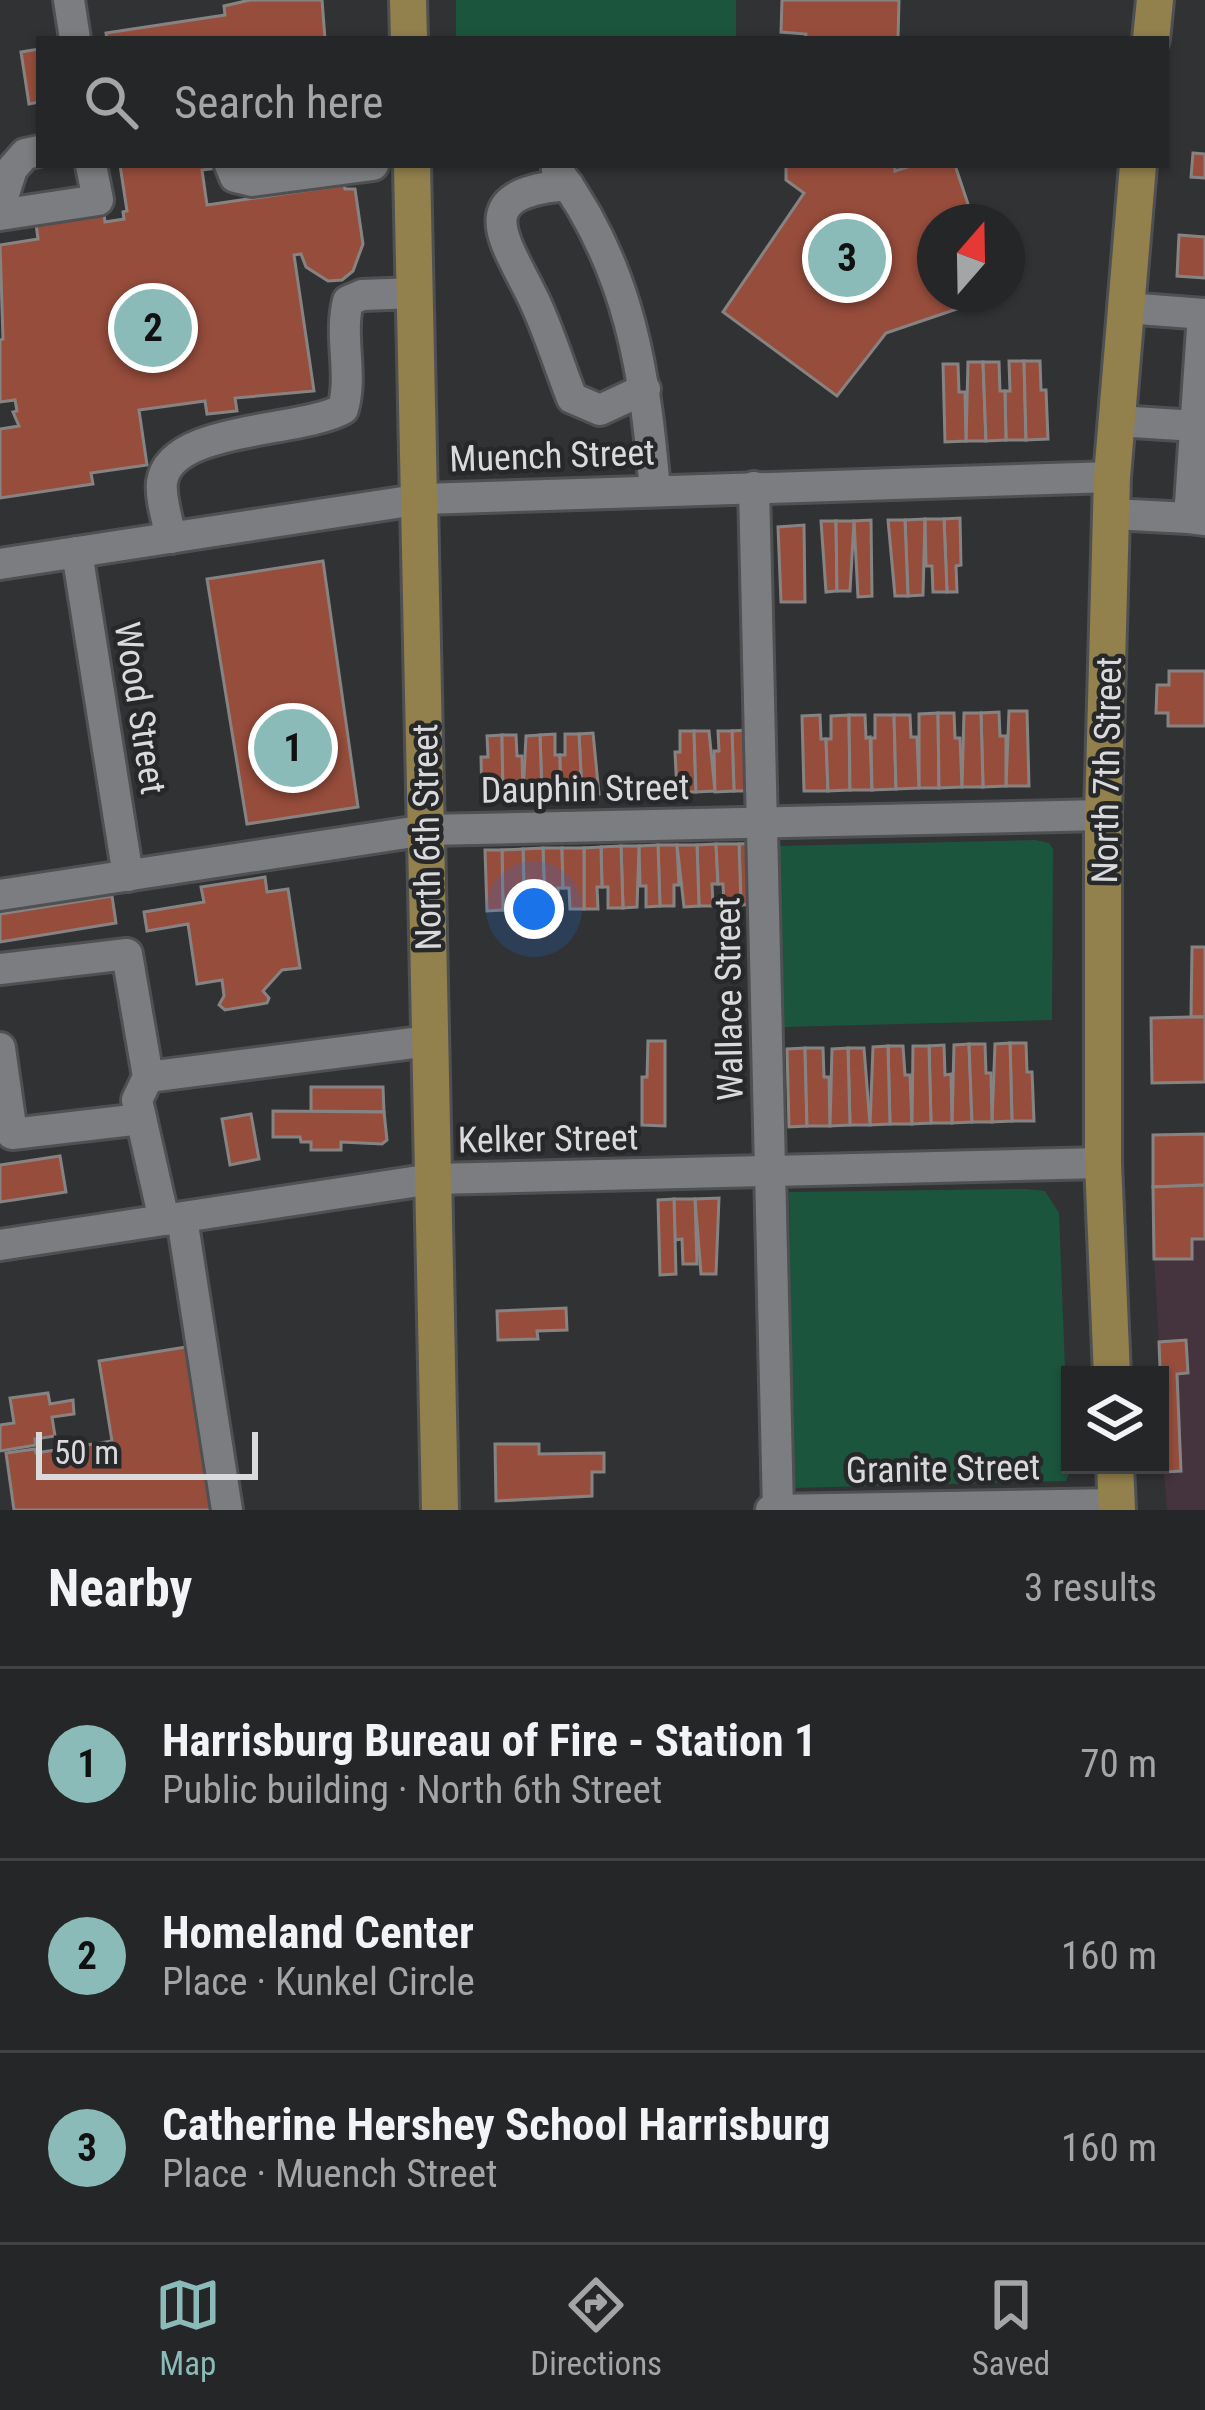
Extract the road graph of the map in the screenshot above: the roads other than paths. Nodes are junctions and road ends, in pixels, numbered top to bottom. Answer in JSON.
{"nodes":[{"id":1,"x":68,"y":0,"type":"edge"},
{"id":2,"x":408,"y":0,"type":"edge"},
{"id":3,"x":1155,"y":0,"type":"edge"},
{"id":4,"x":74,"y":36,"type":"edge"},
{"id":5,"x":409,"y":36,"type":"edge"},
{"id":6,"x":1151,"y":36,"type":"edge"},
{"id":7,"x":36,"y":152,"type":"edge"},
{"id":8,"x":92,"y":168,"type":"edge"},
{"id":9,"x":231,"y":168,"type":"edge"},
{"id":10,"x":350,"y":168,"type":"edge"},
{"id":11,"x":412,"y":168,"type":"edge"},
{"id":12,"x":1138,"y":168,"type":"edge"},
{"id":13,"x":561,"y":175,"type":"edge"},
{"id":14,"x":0,"y":211,"type":"edge"},
{"id":15,"x":416,"y":293,"type":"junction"},
{"id":16,"x":1126,"y":308,"type":"junction"},
{"id":17,"x":1204,"y":314,"type":"edge"},
{"id":18,"x":645,"y":388,"type":"junction"},
{"id":19,"x":1117,"y":421,"type":"junction"},
{"id":20,"x":1200,"y":432,"type":"edge"},
{"id":21,"x":1112,"y":477,"type":"junction"},
{"id":22,"x":754,"y":487,"type":"junction"},
{"id":23,"x":656,"y":491,"type":"junction"},
{"id":24,"x":422,"y":499,"type":"junction"},
{"id":25,"x":1112,"y":514,"type":"junction"},
{"id":26,"x":171,"y":538,"type":"junction"},
{"id":27,"x":77,"y":552,"type":"junction"},
{"id":28,"x":0,"y":564,"type":"edge"},
{"id":29,"x":1103,"y":815,"type":"junction"},
{"id":30,"x":763,"y":824,"type":"junction"},
{"id":31,"x":426,"y":830,"type":"junction"},
{"id":32,"x":128,"y":876,"type":"junction"},
{"id":33,"x":0,"y":895,"type":"edge"},
{"id":34,"x":0,"y":969,"type":"edge"},
{"id":35,"x":429,"y":1041,"type":"junction"},
{"id":36,"x":0,"y":1048,"type":"edge"},
{"id":37,"x":148,"y":1077,"type":"junction"},
{"id":38,"x":141,"y":1119,"type":"junction"},
{"id":39,"x":1103,"y":1163,"type":"junction"},
{"id":40,"x":770,"y":1172,"type":"junction"},
{"id":41,"x":432,"y":1179,"type":"junction"},
{"id":42,"x":173,"y":1219,"type":"junction"},
{"id":43,"x":0,"y":1245,"type":"edge"},
{"id":44,"x":1112,"y":1366,"type":"edge"},
{"id":45,"x":1115,"y":1474,"type":"edge"},
{"id":46,"x":1117,"y":1507,"type":"edge"},
{"id":47,"x":227,"y":1510,"type":"edge"},
{"id":48,"x":440,"y":1510,"type":"edge"},
{"id":49,"x":775,"y":1510,"type":"edge"}],
"edges":[{"from":1,"to":4,"type":"street"},
{"from":2,"to":5,"type":"main road"},
{"from":3,"to":6,"type":"main road"},
{"from":7,"to":14,"type":"street"},
{"from":8,"to":14,"type":"street"},
{"from":9,"to":10,"type":"street"},
{"from":11,"to":15,"type":"main road","name":"North 6th Street"},
{"from":12,"to":16,"type":"main road","name":"North 7th Street"},
{"from":13,"to":18,"type":"street"},
{"from":13,"to":18,"type":"street"},
{"from":15,"to":24,"type":"main road","name":"North 6th Street"},
{"from":15,"to":26,"type":"street"},
{"from":16,"to":17,"type":"street"},
{"from":16,"to":19,"type":"main road","name":"North 7th Street"},
{"from":17,"to":20,"type":"street"},
{"from":18,"to":23,"type":"street"},
{"from":19,"to":20,"type":"street"},
{"from":19,"to":21,"type":"main road","name":"North 7th Street"},
{"from":20,"to":25,"type":"street"},
{"from":21,"to":22,"type":"street","name":"Muench Street"},
{"from":21,"to":25,"type":"main road","name":"North 7th Street"},
{"from":22,"to":23,"type":"street","name":"Muench Street"},
{"from":22,"to":30,"type":"street","name":"Wallace Street"},
{"from":23,"to":24,"type":"street","name":"Muench Street"},
{"from":24,"to":26,"type":"street","name":"Muench Street"},
{"from":24,"to":31,"type":"main road","name":"North 6th Street"},
{"from":25,"to":29,"type":"main road","name":"North 7th Street"},
{"from":26,"to":27,"type":"street","name":"Muench Street"},
{"from":27,"to":28,"type":"street","name":"Muench Street"},
{"from":27,"to":32,"type":"street","name":"Wood Street"},
{"from":29,"to":30,"type":"street","name":"Dauphin Street"},
{"from":29,"to":39,"type":"main road","name":"North 7th Street"},
{"from":30,"to":31,"type":"street","name":"Dauphin Street"},
{"from":30,"to":40,"type":"street","name":"Wallace Street"},
{"from":31,"to":32,"type":"street","name":"Dauphin Street"},
{"from":31,"to":35,"type":"main road","name":"North 6th Street"},
{"from":32,"to":33,"type":"street","name":"Dauphin Street"},
{"from":34,"to":37,"type":"street"},
{"from":35,"to":37,"type":"street"},
{"from":35,"to":41,"type":"main road","name":"North 6th Street"},
{"from":36,"to":38,"type":"street"},
{"from":37,"to":38,"type":"street"},
{"from":38,"to":42,"type":"street"},
{"from":39,"to":40,"type":"street","name":"Kelker Street"},
{"from":39,"to":44,"type":"main road","name":"North 7th Street"},
{"from":40,"to":41,"type":"street","name":"Kelker Street"},
{"from":40,"to":49,"type":"street","name":"Wallace Street"},
{"from":41,"to":42,"type":"street","name":"Kelker Street"},
{"from":41,"to":48,"type":"main road","name":"North 6th Street"},
{"from":42,"to":43,"type":"street","name":"Kelker Street"},
{"from":42,"to":47,"type":"street"},
{"from":45,"to":46,"type":"main road"},
{"from":46,"to":49,"type":"street","name":"Granite Street"}]}
